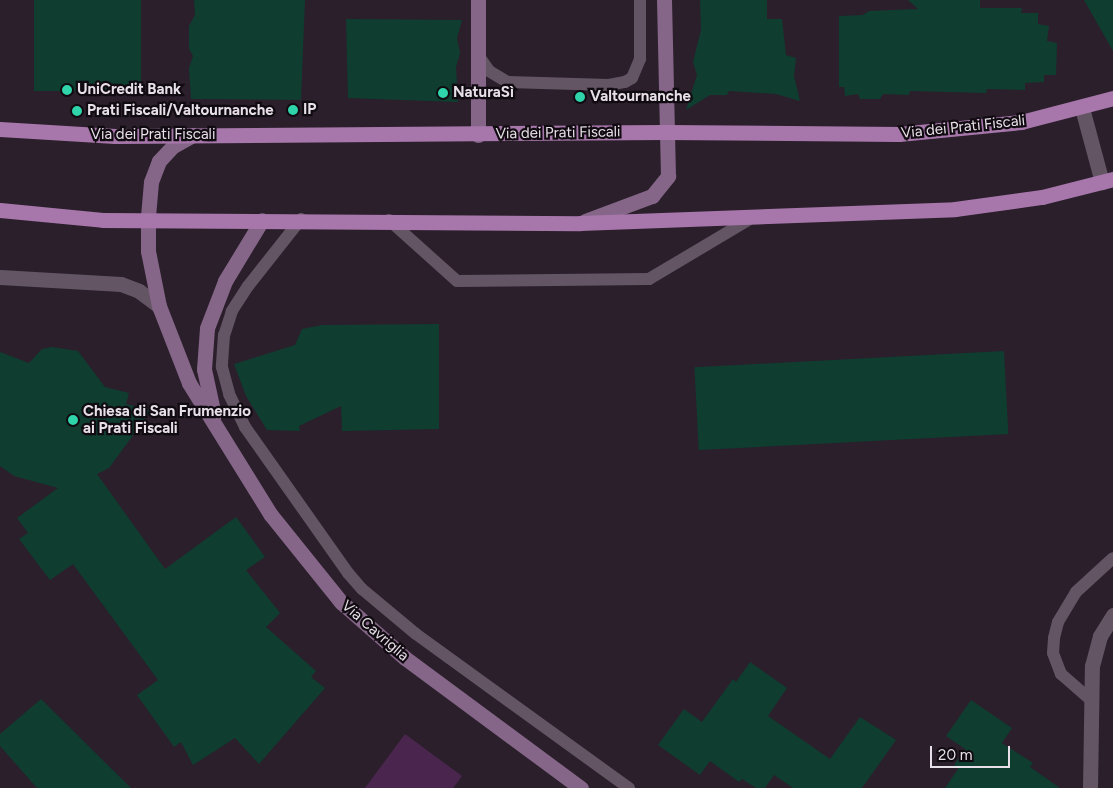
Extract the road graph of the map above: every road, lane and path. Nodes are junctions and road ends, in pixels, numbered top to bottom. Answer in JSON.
{"nodes":[{"id":1,"x":478,"y":0,"type":"edge"},
{"id":2,"x":640,"y":0,"type":"edge"},
{"id":3,"x":664,"y":0,"type":"edge"},
{"id":4,"x":478,"y":55,"type":"junction"},
{"id":5,"x":1113,"y":98,"type":"edge"},
{"id":6,"x":1082,"y":108,"type":"junction"},
{"id":7,"x":0,"y":129,"type":"edge"},
{"id":8,"x":666,"y":132,"type":"junction"},
{"id":9,"x":478,"y":134,"type":"junction"},
{"id":10,"x":193,"y":135,"type":"junction"},
{"id":11,"x":1107,"y":181,"type":"edge"},
{"id":12,"x":0,"y":210,"type":"edge"},
{"id":13,"x":755,"y":216,"type":"junction"},
{"id":14,"x":301,"y":219,"type":"junction"},
{"id":15,"x":148,"y":220,"type":"junction"},
{"id":16,"x":262,"y":220,"type":"junction"},
{"id":17,"x":389,"y":220,"type":"junction"},
{"id":18,"x":580,"y":223,"type":"junction"},
{"id":19,"x":0,"y":277,"type":"edge"},
{"id":20,"x":159,"y":306,"type":"junction"},
{"id":21,"x":218,"y":426,"type":"junction"},
{"id":22,"x":1113,"y":558,"type":"edge"},
{"id":23,"x":1113,"y":615,"type":"edge"},
{"id":24,"x":1092,"y":701,"type":"junction"},
{"id":25,"x":581,"y":788,"type":"edge"},
{"id":26,"x":629,"y":788,"type":"edge"},
{"id":27,"x":1090,"y":788,"type":"edge"}],
"edges":[{"from":1,"to":4,"type":"street"},
{"from":2,"to":4,"type":"lane"},
{"from":3,"to":8,"type":"street"},
{"from":4,"to":9,"type":"street"},
{"from":5,"to":6,"type":"main road","name":"Via dei Prati Fiscali"},
{"from":6,"to":8,"type":"main road","name":"Via dei Prati Fiscali"},
{"from":6,"to":11,"type":"street"},
{"from":7,"to":10,"type":"main road","name":"Via dei Prati Fiscali"},
{"from":8,"to":9,"type":"main road","name":"Via dei Prati Fiscali"},
{"from":8,"to":18,"type":"street"},
{"from":9,"to":10,"type":"main road","name":"Via dei Prati Fiscali"},
{"from":10,"to":15,"type":"street","name":"Via Cavriglia"},
{"from":11,"to":13,"type":"main road"},
{"from":12,"to":15,"type":"main road"},
{"from":13,"to":17,"type":"lane"},
{"from":13,"to":18,"type":"main road"},
{"from":14,"to":16,"type":"main road"},
{"from":14,"to":17,"type":"main road"},
{"from":14,"to":26,"type":"lane"},
{"from":15,"to":16,"type":"main road"},
{"from":15,"to":20,"type":"street","name":"Via Cavriglia"},
{"from":16,"to":21,"type":"street","name":"Via Cavriglia"},
{"from":17,"to":18,"type":"main road"},
{"from":19,"to":20,"type":"street"},
{"from":20,"to":21,"type":"street","name":"Via Cavriglia"},
{"from":21,"to":25,"type":"street","name":"Via Cavriglia"},
{"from":22,"to":24,"type":"lane"},
{"from":23,"to":24,"type":"street"},
{"from":24,"to":27,"type":"street"}]}
